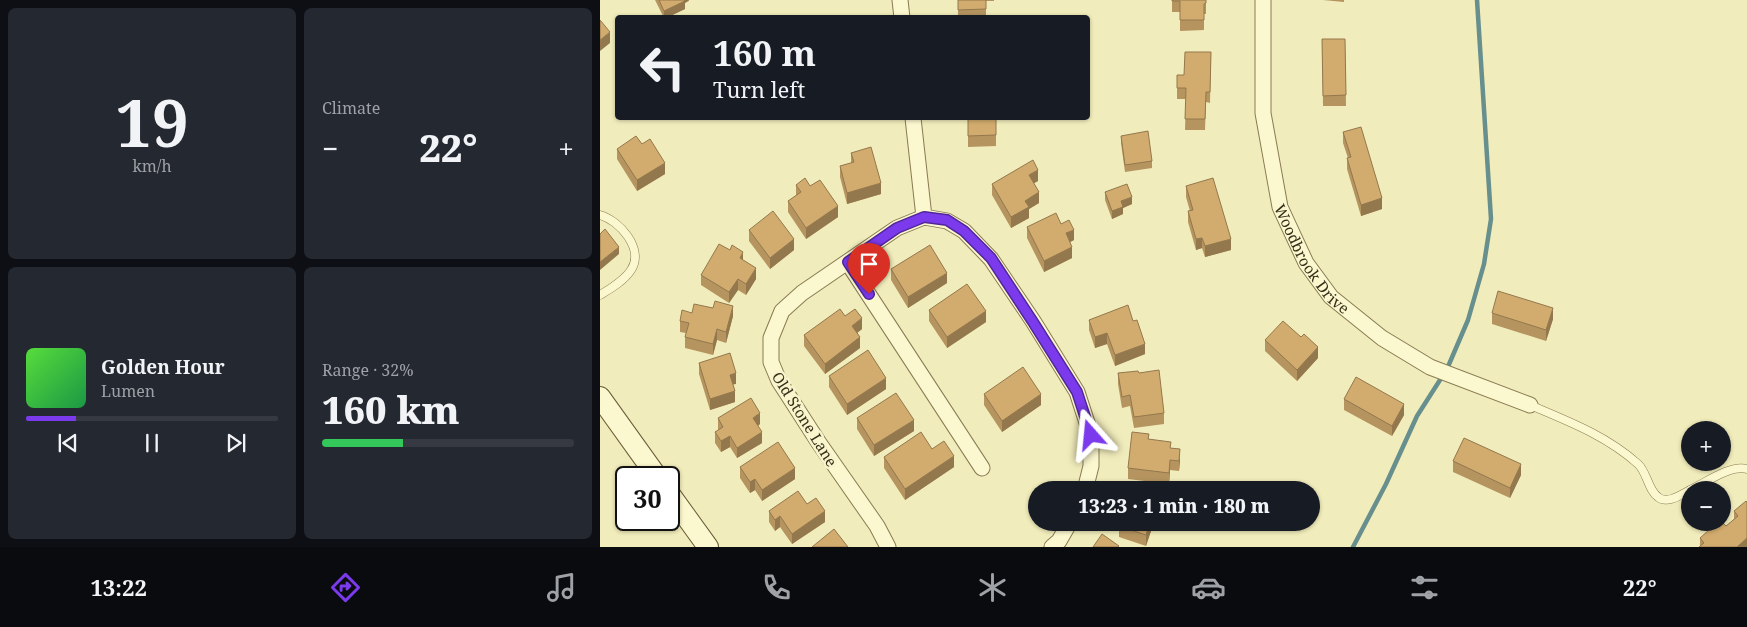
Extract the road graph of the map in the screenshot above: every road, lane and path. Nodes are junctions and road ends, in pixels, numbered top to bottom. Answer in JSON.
{"nodes":[{"id":1,"x":900,"y":0,"type":"edge"},
{"id":2,"x":1263,"y":0,"type":"edge"},
{"id":3,"x":902,"y":15,"type":"edge"},
{"id":4,"x":913,"y":120,"type":"edge"},
{"id":5,"x":600,"y":215,"type":"edge"},
{"id":6,"x":924,"y":217,"type":"junction"},
{"id":7,"x":848,"y":262,"type":"junction"},
{"id":8,"x":600,"y":296,"type":"edge"},
{"id":9,"x":600,"y":397,"type":"edge"},
{"id":10,"x":1530,"y":405,"type":"joint"},
{"id":11,"x":649,"y":466,"type":"edge"},
{"id":12,"x":982,"y":468,"type":"dead end"},
{"id":13,"x":1747,"y":469,"type":"edge"},
{"id":14,"x":1087,"y":481,"type":"edge"},
{"id":15,"x":1708,"y":481,"type":"edge"},
{"id":16,"x":1681,"y":494,"type":"edge"},
{"id":17,"x":680,"y":508,"type":"edge"},
{"id":18,"x":1065,"y":531,"type":"edge"},
{"id":19,"x":708,"y":547,"type":"edge"},
{"id":20,"x":888,"y":547,"type":"edge"},
{"id":21,"x":1052,"y":547,"type":"edge"}],
"edges":[{"from":1,"to":3,"type":"street"},
{"from":2,"to":10,"type":"street","name":"Woodbrook Drive"},
{"from":4,"to":6,"type":"street"},
{"from":5,"to":8,"type":"lane"},
{"from":6,"to":7,"type":"street","name":"Old Stone Lane"},
{"from":6,"to":14,"type":"street"},
{"from":7,"to":12,"type":"street"},
{"from":7,"to":20,"type":"street","name":"Old Stone Lane"},
{"from":9,"to":11,"type":"main road"},
{"from":10,"to":16,"type":"lane"},
{"from":13,"to":15,"type":"lane"},
{"from":17,"to":19,"type":"main road"},
{"from":18,"to":21,"type":"street"}]}
